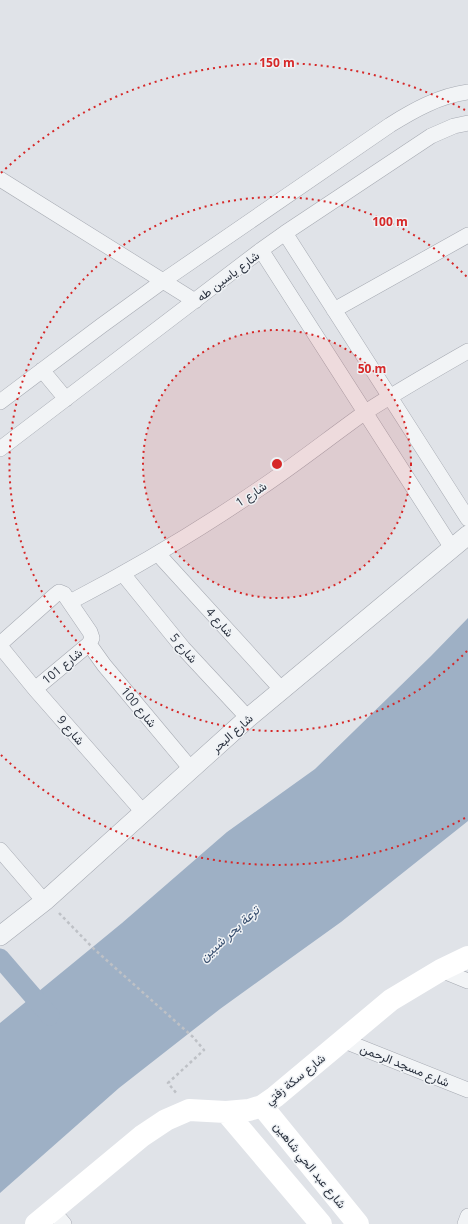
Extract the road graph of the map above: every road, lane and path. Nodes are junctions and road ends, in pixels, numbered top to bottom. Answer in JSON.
{"nodes":[{"id":1,"x":468,"y":92,"type":"edge"},
{"id":2,"x":468,"y":123,"type":"edge"},
{"id":3,"x":0,"y":179,"type":"edge"},
{"id":4,"x":285,"y":233,"type":"junction"},
{"id":5,"x":468,"y":235,"type":"edge"},
{"id":6,"x":261,"y":250,"type":"junction"},
{"id":7,"x":163,"y":281,"type":"junction"},
{"id":8,"x":195,"y":300,"type":"junction"},
{"id":9,"x":334,"y":310,"type":"junction"},
{"id":10,"x":468,"y":351,"type":"edge"},
{"id":11,"x":42,"y":370,"type":"junction"},
{"id":12,"x":387,"y":398,"type":"junction"},
{"id":13,"x":66,"y":399,"type":"junction"},
{"id":14,"x":0,"y":402,"type":"edge"},
{"id":15,"x":367,"y":412,"type":"junction"},
{"id":16,"x":0,"y":449,"type":"edge"},
{"id":17,"x":468,"y":519,"type":"edge"},
{"id":18,"x":468,"y":535,"type":"edge"},
{"id":19,"x":452,"y":548,"type":"junction"},
{"id":20,"x":158,"y":554,"type":"junction"},
{"id":21,"x":123,"y":574,"type":"junction"},
{"id":22,"x":70,"y":602,"type":"junction"},
{"id":23,"x":89,"y":644,"type":"junction"},
{"id":24,"x":0,"y":645,"type":"edge"},
{"id":25,"x":35,"y":689,"type":"junction"},
{"id":26,"x":282,"y":690,"type":"junction"},
{"id":27,"x":248,"y":718,"type":"junction"},
{"id":28,"x":191,"y":770,"type":"junction"},
{"id":29,"x":144,"y":812,"type":"junction"},
{"id":30,"x":0,"y":850,"type":"edge"},
{"id":31,"x":45,"y":900,"type":"junction"},
{"id":32,"x":0,"y":936,"type":"edge"},
{"id":33,"x":468,"y":957,"type":"edge"},
{"id":34,"x":441,"y":970,"type":"junction"},
{"id":35,"x":468,"y":981,"type":"edge"},
{"id":36,"x":342,"y":1040,"type":"junction"},
{"id":37,"x":468,"y":1090,"type":"edge"},
{"id":38,"x":262,"y":1106,"type":"junction"},
{"id":39,"x":189,"y":1110,"type":"junction"},
{"id":40,"x":226,"y":1112,"type":"junction"},
{"id":41,"x":468,"y":1216,"type":"edge"},
{"id":42,"x":58,"y":1217,"type":"edge"},
{"id":43,"x":36,"y":1224,"type":"edge"},
{"id":44,"x":321,"y":1224,"type":"edge"},
{"id":45,"x":358,"y":1224,"type":"edge"},
{"id":46,"x":464,"y":1224,"type":"edge"}],
"edges":[{"from":1,"to":7,"type":"street"},
{"from":2,"to":4,"type":"street","name":"شارع ياسين طه"},
{"from":3,"to":7,"type":"street"},
{"from":4,"to":6,"type":"street","name":"شارع ياسين طه"},
{"from":4,"to":9,"type":"street"},
{"from":5,"to":9,"type":"street"},
{"from":6,"to":8,"type":"street","name":"شارع ياسين طه"},
{"from":6,"to":15,"type":"street"},
{"from":7,"to":8,"type":"street"},
{"from":7,"to":11,"type":"street"},
{"from":8,"to":13,"type":"street","name":"شارع ياسين طه"},
{"from":9,"to":12,"type":"street"},
{"from":10,"to":12,"type":"street","name":"شارع 1"},
{"from":11,"to":13,"type":"street"},
{"from":11,"to":14,"type":"street"},
{"from":12,"to":15,"type":"street","name":"شارع 1"},
{"from":12,"to":17,"type":"street"},
{"from":13,"to":16,"type":"street","name":"شارع ياسين طه"},
{"from":15,"to":19,"type":"street"},
{"from":15,"to":20,"type":"street","name":"شارع 1"},
{"from":18,"to":19,"type":"street","name":"شارع البحر"},
{"from":19,"to":26,"type":"street","name":"شارع البحر"},
{"from":20,"to":21,"type":"street","name":"شارع 1"},
{"from":20,"to":26,"type":"street","name":"شارع 4"},
{"from":21,"to":22,"type":"street","name":"شارع 1"},
{"from":21,"to":27,"type":"street","name":"شارع 5"},
{"from":22,"to":23,"type":"street","name":"شارع 101"},
{"from":22,"to":24,"type":"street"},
{"from":23,"to":25,"type":"street","name":"شارع 101"},
{"from":23,"to":28,"type":"street","name":"شارع 100"},
{"from":24,"to":25,"type":"street","name":"شارع 9"},
{"from":25,"to":29,"type":"street","name":"شارع 9"},
{"from":26,"to":27,"type":"street","name":"شارع البحر"},
{"from":27,"to":28,"type":"street","name":"شارع البحر"},
{"from":28,"to":29,"type":"street","name":"شارع البحر"},
{"from":29,"to":31,"type":"street","name":"شارع البحر"},
{"from":30,"to":31,"type":"street"},
{"from":31,"to":32,"type":"street","name":"شارع البحر"},
{"from":31,"to":39,"type":"path"},
{"from":33,"to":34,"type":"main road","name":"شارع سكة زفتي"},
{"from":34,"to":35,"type":"street"},
{"from":34,"to":36,"type":"main road","name":"شارع سكة زفتي"},
{"from":36,"to":37,"type":"street","name":"شارع مسجد الرحمن"},
{"from":36,"to":38,"type":"main road","name":"شارع سكة زفتي"},
{"from":38,"to":40,"type":"main road","name":"شارع سكة زفتي"},
{"from":38,"to":45,"type":"main road","name":"شارع عبد الحي شاهين"},
{"from":39,"to":40,"type":"main road","name":"شارع سكة زفتي"},
{"from":39,"to":42,"type":"main road","name":"شارع سكة زفتي"},
{"from":40,"to":44,"type":"main road"},
{"from":41,"to":46,"type":"street"},
{"from":42,"to":43,"type":"main road","name":"شارع سكة زفتي"}]}
